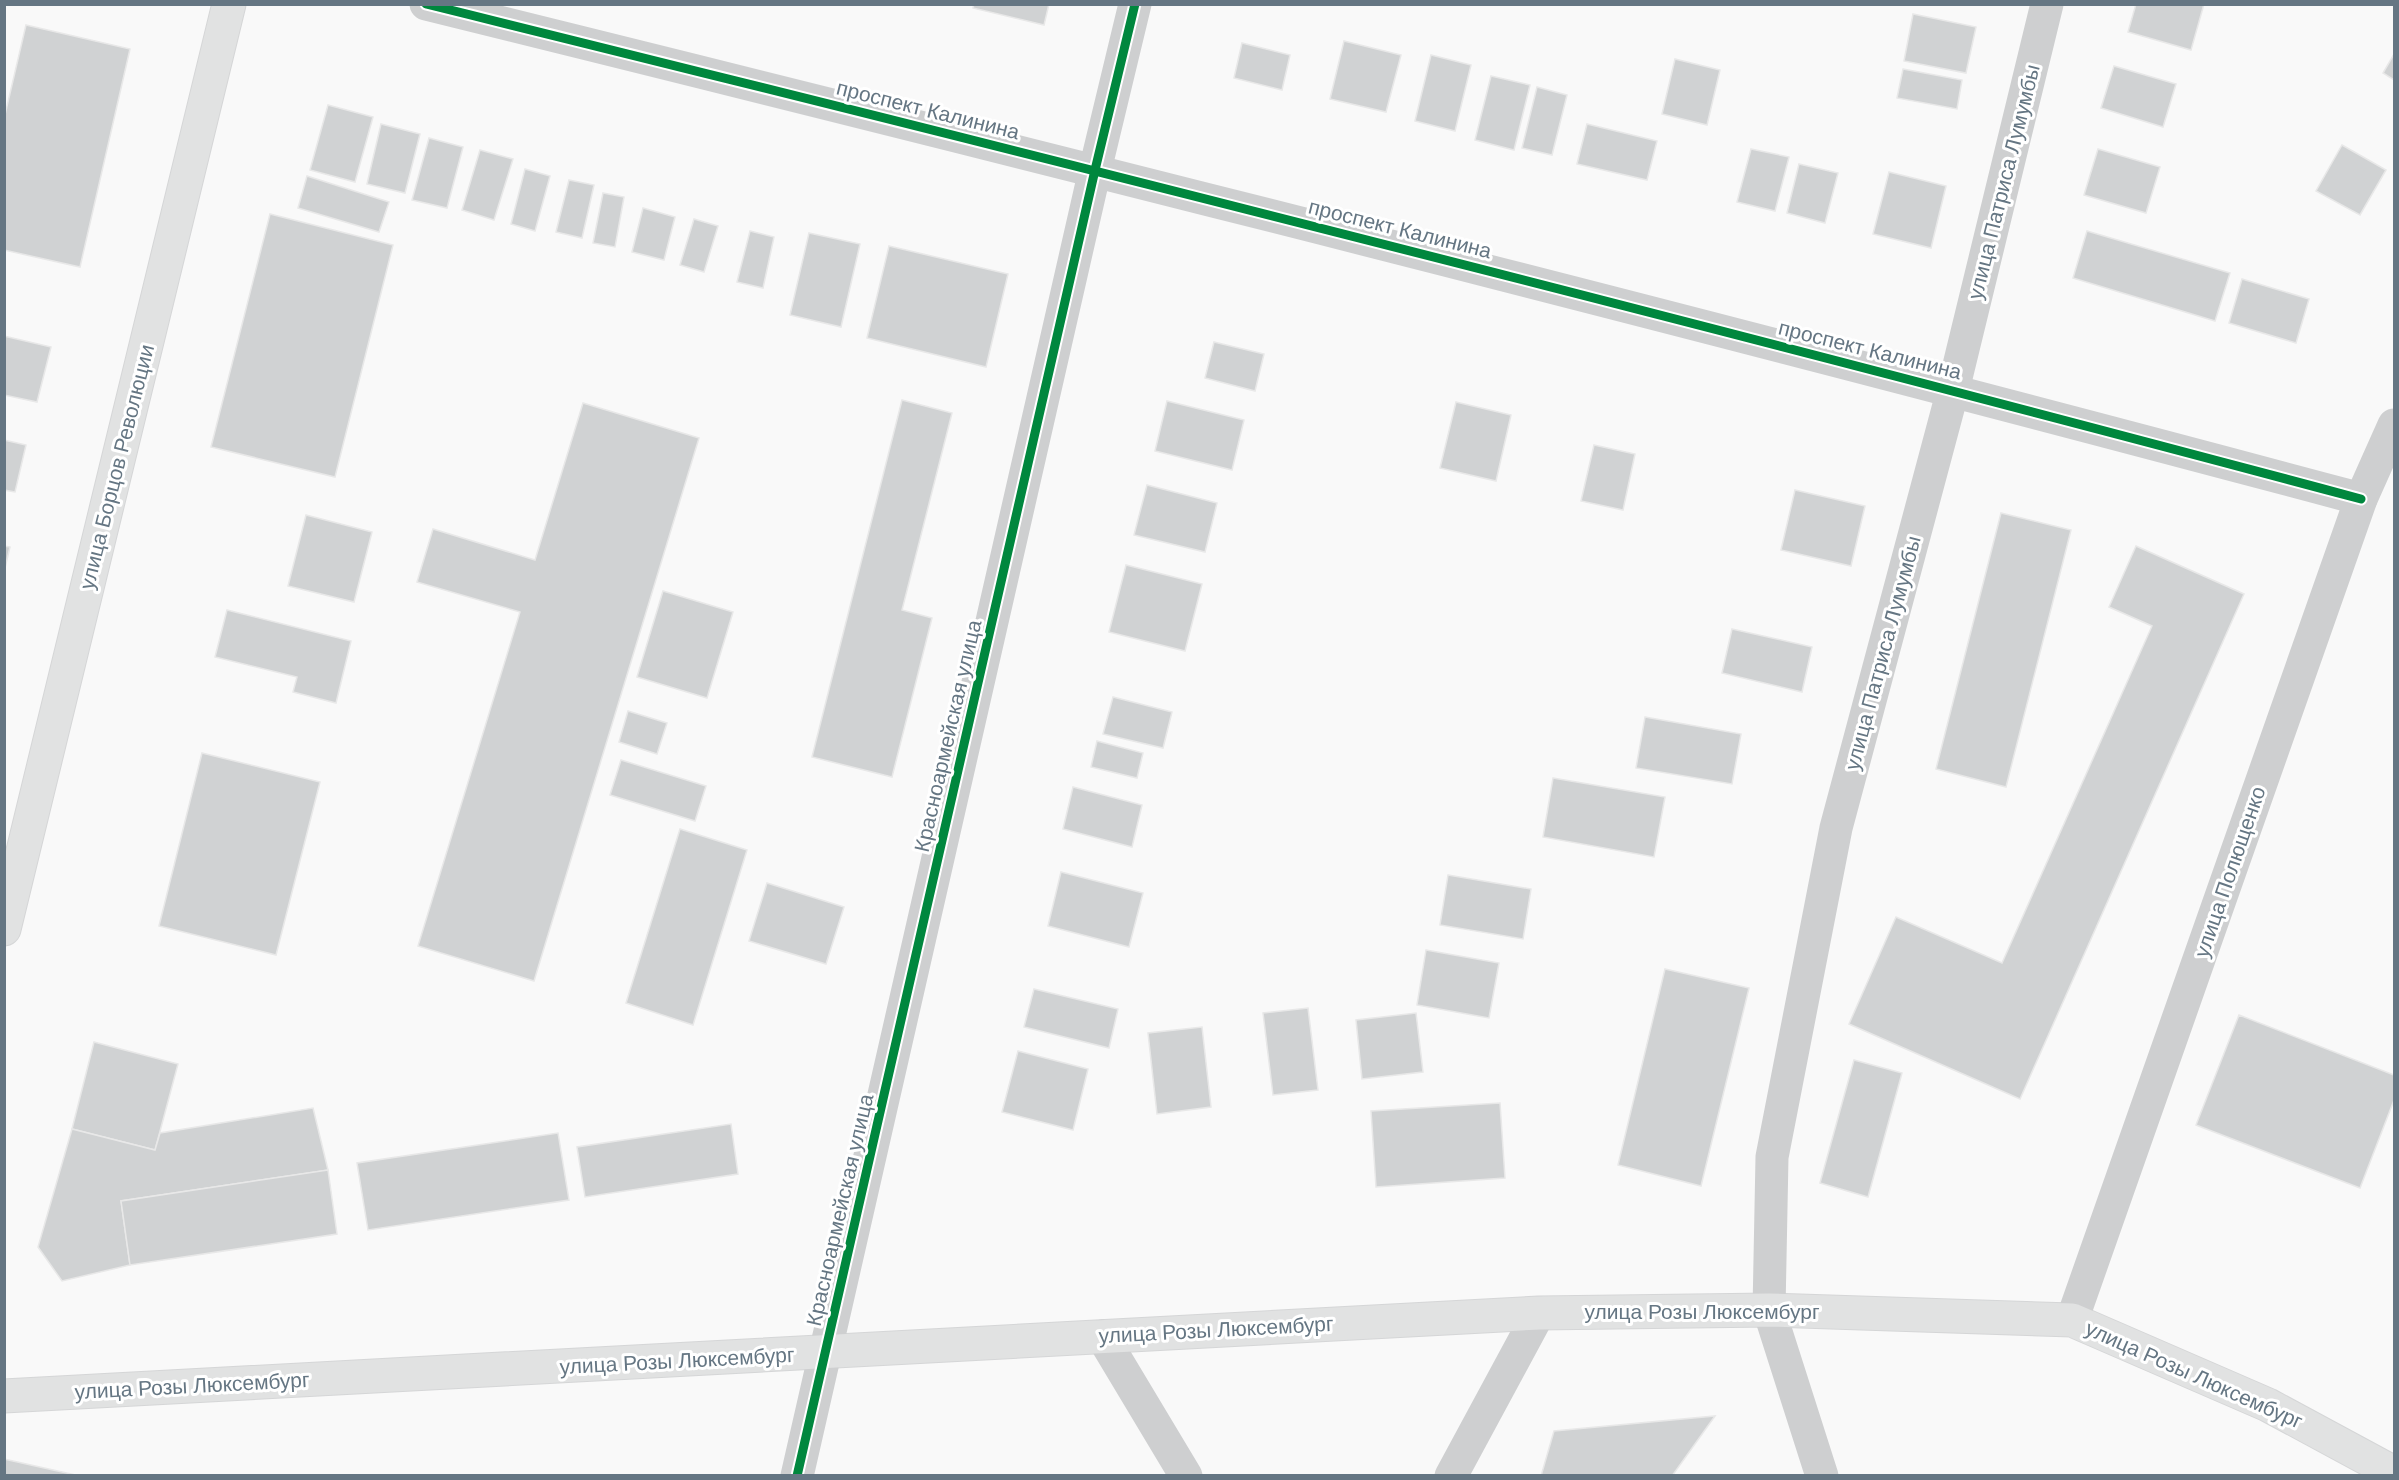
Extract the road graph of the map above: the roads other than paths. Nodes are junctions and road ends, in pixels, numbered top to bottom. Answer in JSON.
{"nodes":[{"id":1,"x":229,"y":4,"type":"edge"},
{"id":2,"x":426,"y":4,"type":"edge"},
{"id":3,"x":1135,"y":4,"type":"edge"},
{"id":4,"x":2047,"y":4,"type":"edge"},
{"id":5,"x":1095,"y":170,"type":"junction"},
{"id":6,"x":1953,"y":390,"type":"junction"},
{"id":7,"x":2394,"y":425,"type":"edge"},
{"id":8,"x":2361,"y":499,"type":"junction"},
{"id":9,"x":4,"y":929,"type":"edge"},
{"id":10,"x":1769,"y":1310,"type":"junction"},
{"id":11,"x":1539,"y":1313,"type":"junction"},
{"id":12,"x":2072,"y":1320,"type":"junction"},
{"id":13,"x":1102,"y":1336,"type":"junction"},
{"id":14,"x":826,"y":1353,"type":"junction"},
{"id":15,"x":4,"y":1396,"type":"edge"},
{"id":16,"x":2394,"y":1473,"type":"edge"},
{"id":17,"x":797,"y":1476,"type":"edge"},
{"id":18,"x":1186,"y":1476,"type":"edge"},
{"id":19,"x":1451,"y":1476,"type":"edge"},
{"id":20,"x":1822,"y":1476,"type":"edge"}],
"edges":[{"from":1,"to":9,"type":"main road","name":"улица Борцов Революции"},
{"from":2,"to":5,"type":"street","name":"проспект Калинина"},
{"from":3,"to":5,"type":"street","name":"Красноармейская улица"},
{"from":4,"to":6,"type":"street","name":"улица Патриса Лумумбы"},
{"from":5,"to":6,"type":"street","name":"проспект Калинина"},
{"from":5,"to":14,"type":"street","name":"Красноармейская улица"},
{"from":6,"to":8,"type":"street","name":"проспект Калинина"},
{"from":6,"to":10,"type":"street","name":"улица Патриса Лумумбы"},
{"from":7,"to":8,"type":"street","name":"улица Полющенко"},
{"from":8,"to":12,"type":"street","name":"улица Полющенко"},
{"from":10,"to":11,"type":"main road","name":"улица Розы Люксембург"},
{"from":10,"to":12,"type":"main road","name":"улица Розы Люксембург"},
{"from":10,"to":20,"type":"street","name":"улица Патриса Лумумбы"},
{"from":11,"to":13,"type":"main road","name":"улица Розы Люксембург"},
{"from":11,"to":19,"type":"street"},
{"from":12,"to":16,"type":"main road","name":"улица Розы Люксембург"},
{"from":13,"to":14,"type":"main road","name":"улица Розы Люксембург"},
{"from":13,"to":18,"type":"street"},
{"from":14,"to":15,"type":"main road","name":"улица Розы Люксембург"},
{"from":14,"to":17,"type":"street","name":"Красноармейская улица"}]}
